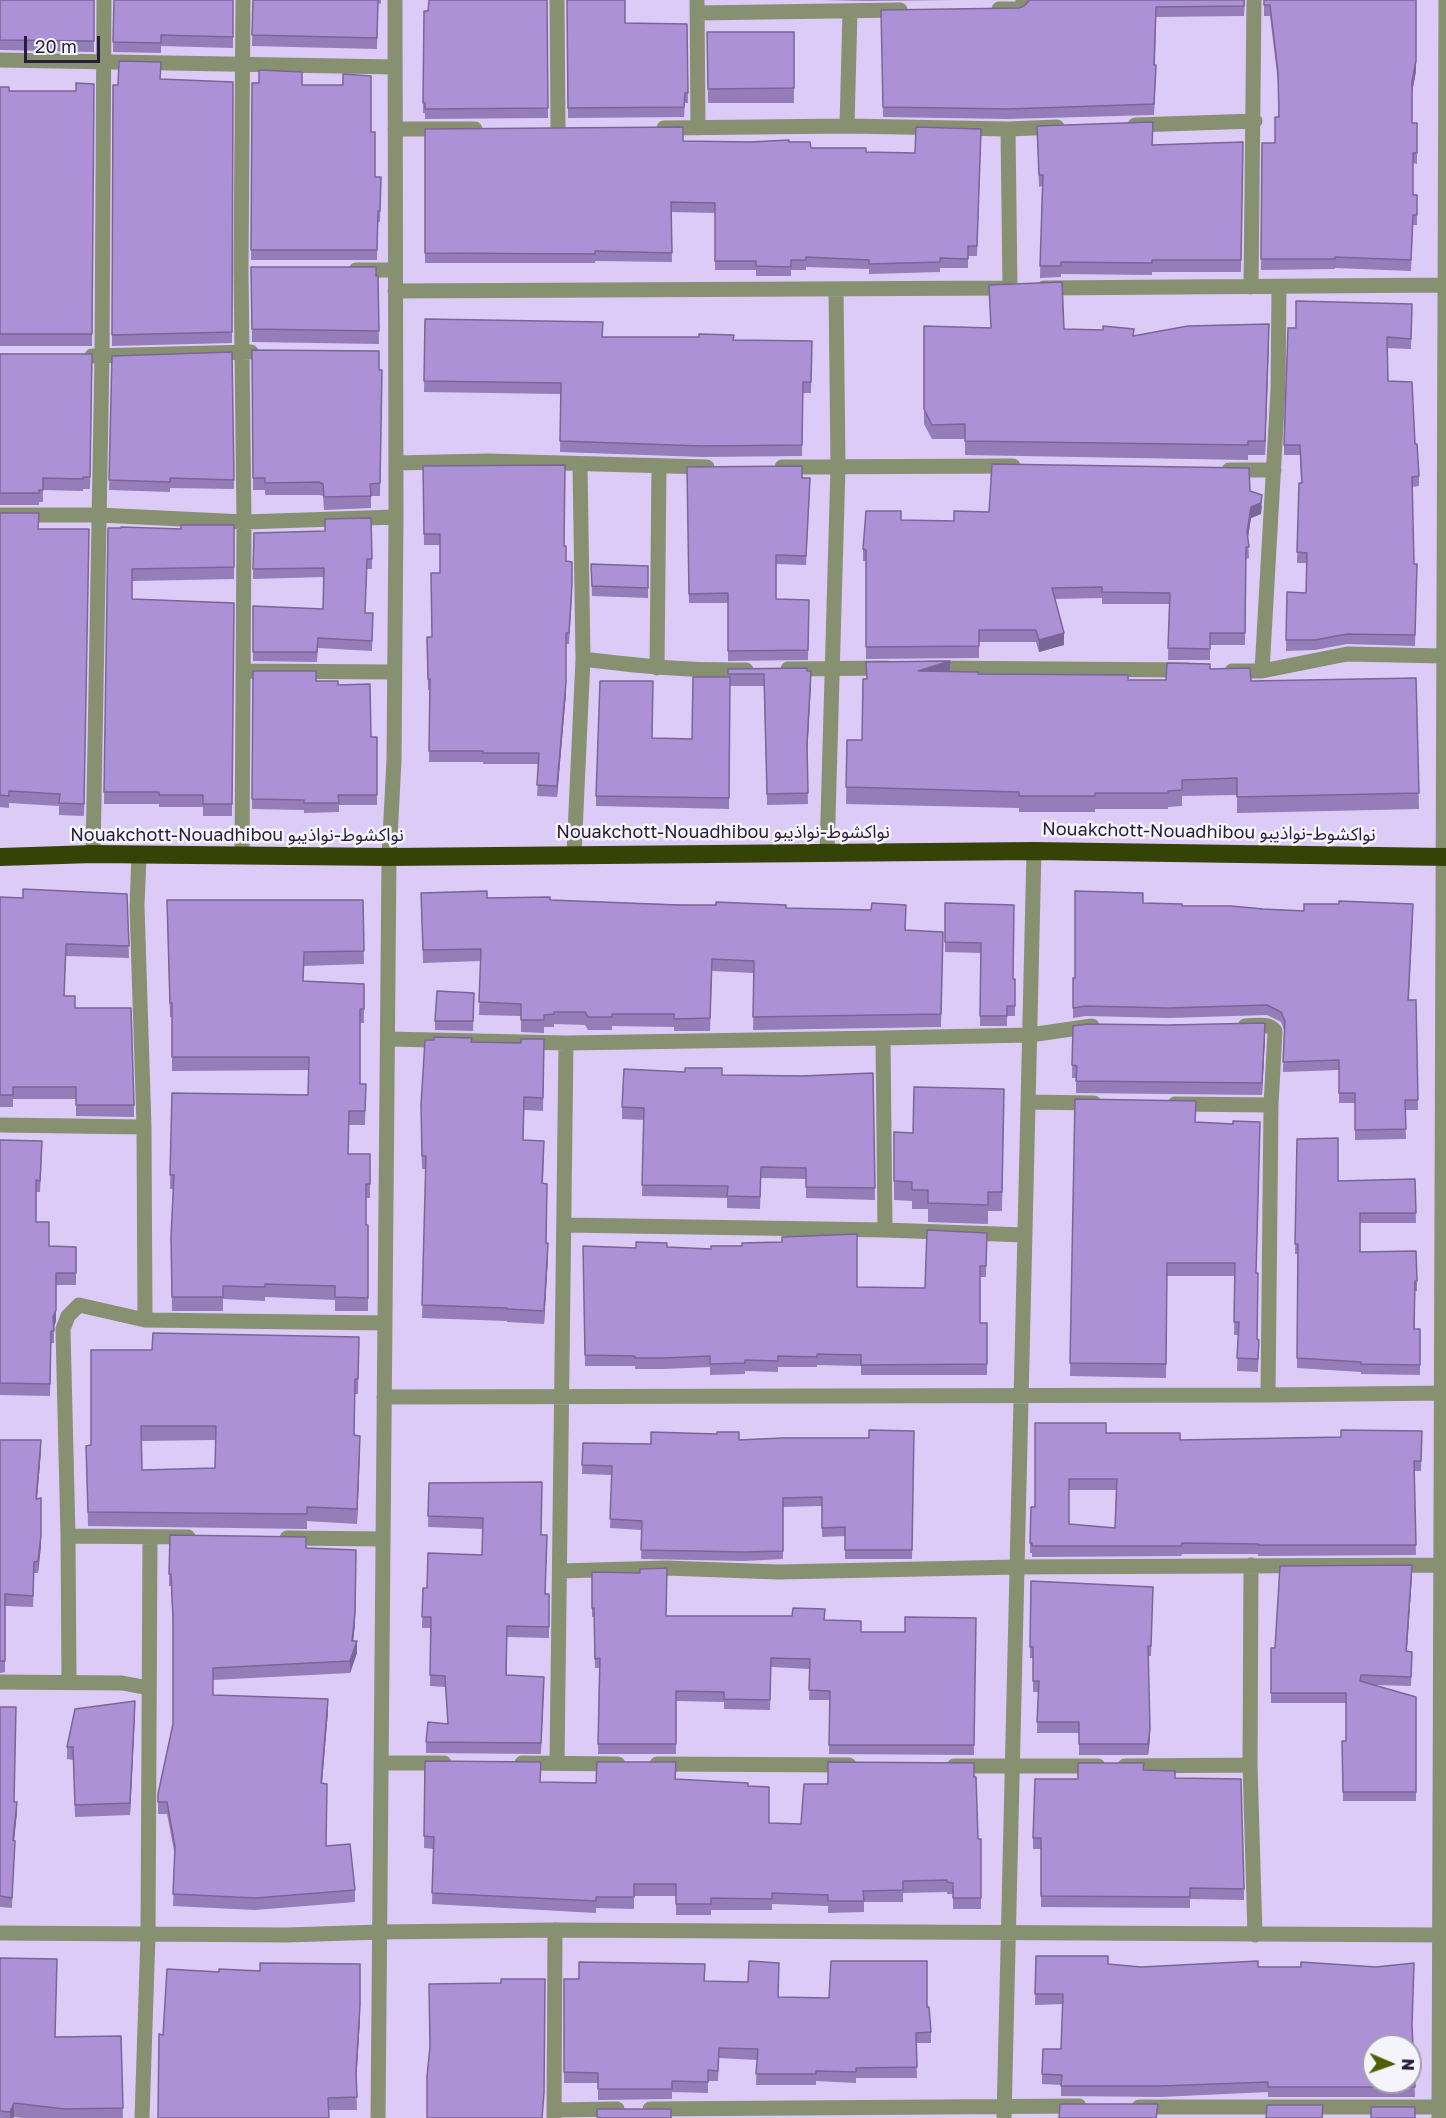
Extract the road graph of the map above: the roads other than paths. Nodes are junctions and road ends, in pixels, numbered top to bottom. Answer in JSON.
{"nodes":[{"id":1,"x":104,"y":0,"type":"edge"},
{"id":2,"x":243,"y":0,"type":"edge"},
{"id":3,"x":395,"y":0,"type":"edge"},
{"id":4,"x":557,"y":0,"type":"edge"},
{"id":5,"x":1023,"y":0,"type":"edge"},
{"id":6,"x":1254,"y":0,"type":"edge"},
{"id":7,"x":1446,"y":0,"type":"edge"},
{"id":8,"x":697,"y":7,"type":"edge"},
{"id":9,"x":985,"y":9,"type":"edge"},
{"id":10,"x":917,"y":10,"type":"edge"},
{"id":11,"x":850,"y":11,"type":"junction"},
{"id":12,"x":0,"y":60,"type":"edge"},
{"id":13,"x":104,"y":60,"type":"junction"},
{"id":14,"x":242,"y":64,"type":"junction"},
{"id":15,"x":394,"y":68,"type":"junction"},
{"id":16,"x":1254,"y":121,"type":"junction"},
{"id":17,"x":1120,"y":125,"type":"edge"},
{"id":18,"x":847,"y":126,"type":"junction"},
{"id":19,"x":1076,"y":127,"type":"edge"},
{"id":20,"x":652,"y":128,"type":"edge"},
{"id":21,"x":698,"y":128,"type":"junction"},
{"id":22,"x":394,"y":129,"type":"junction"},
{"id":23,"x":488,"y":129,"type":"edge"},
{"id":24,"x":558,"y":129,"type":"edge"},
{"id":25,"x":1008,"y":129,"type":"junction"},
{"id":26,"x":1446,"y":134,"type":"edge"},
{"id":27,"x":336,"y":270,"type":"edge"},
{"id":28,"x":395,"y":270,"type":"junction"},
{"id":29,"x":1445,"y":285,"type":"edge"},
{"id":30,"x":1251,"y":287,"type":"junction"},
{"id":31,"x":1021,"y":288,"type":"junction"},
{"id":32,"x":1279,"y":288,"type":"junction"},
{"id":33,"x":836,"y":289,"type":"junction"},
{"id":34,"x":395,"y":291,"type":"junction"},
{"id":35,"x":243,"y":352,"type":"junction"},
{"id":36,"x":266,"y":352,"type":"edge"},
{"id":37,"x":79,"y":356,"type":"edge"},
{"id":38,"x":102,"y":356,"type":"junction"},
{"id":39,"x":1445,"y":459,"type":"edge"},
{"id":40,"x":396,"y":463,"type":"junction"},
{"id":41,"x":580,"y":464,"type":"junction"},
{"id":42,"x":659,"y":466,"type":"junction"},
{"id":43,"x":838,"y":466,"type":"junction"},
{"id":44,"x":1028,"y":466,"type":"edge"},
{"id":45,"x":725,"y":467,"type":"edge"},
{"id":46,"x":770,"y":467,"type":"edge"},
{"id":47,"x":1217,"y":470,"type":"edge"},
{"id":48,"x":1274,"y":470,"type":"junction"},
{"id":49,"x":0,"y":515,"type":"edge"},
{"id":50,"x":99,"y":515,"type":"junction"},
{"id":51,"x":396,"y":517,"type":"junction"},
{"id":52,"x":244,"y":522,"type":"junction"},
{"id":53,"x":1444,"y":656,"type":"junction"},
{"id":54,"x":583,"y":659,"type":"junction"},
{"id":55,"x":832,"y":668,"type":"junction"},
{"id":56,"x":657,"y":669,"type":"junction"},
{"id":57,"x":243,"y":671,"type":"junction"},
{"id":58,"x":1262,"y":671,"type":"junction"},
{"id":59,"x":394,"y":672,"type":"junction"},
{"id":60,"x":1034,"y":851,"type":"junction"},
{"id":61,"x":827,"y":853,"type":"junction"},
{"id":62,"x":93,"y":854,"type":"junction"},
{"id":63,"x":574,"y":854,"type":"junction"},
{"id":64,"x":140,"y":855,"type":"junction"},
{"id":65,"x":242,"y":855,"type":"junction"},
{"id":66,"x":1444,"y":856,"type":"edge"},
{"id":67,"x":0,"y":857,"type":"edge"},
{"id":68,"x":389,"y":857,"type":"junction"},
{"id":69,"x":1105,"y":1026,"type":"edge"},
{"id":70,"x":1234,"y":1026,"type":"edge"},
{"id":71,"x":1444,"y":1030,"type":"edge"},
{"id":72,"x":1030,"y":1035,"type":"junction"},
{"id":73,"x":883,"y":1038,"type":"junction"},
{"id":74,"x":388,"y":1039,"type":"junction"},
{"id":75,"x":566,"y":1043,"type":"junction"},
{"id":76,"x":1028,"y":1102,"type":"junction"},
{"id":77,"x":1107,"y":1103,"type":"edge"},
{"id":78,"x":1163,"y":1104,"type":"edge"},
{"id":79,"x":1271,"y":1105,"type":"junction"},
{"id":80,"x":0,"y":1125,"type":"edge"},
{"id":81,"x":144,"y":1126,"type":"junction"},
{"id":82,"x":564,"y":1225,"type":"junction"},
{"id":83,"x":885,"y":1230,"type":"junction"},
{"id":84,"x":1025,"y":1235,"type":"junction"},
{"id":85,"x":145,"y":1320,"type":"junction"},
{"id":86,"x":385,"y":1323,"type":"junction"},
{"id":87,"x":1444,"y":1393,"type":"edge"},
{"id":88,"x":1268,"y":1395,"type":"junction"},
{"id":89,"x":1021,"y":1396,"type":"junction"},
{"id":90,"x":384,"y":1397,"type":"junction"},
{"id":91,"x":562,"y":1397,"type":"junction"},
{"id":92,"x":68,"y":1536,"type":"junction"},
{"id":93,"x":150,"y":1537,"type":"junction"},
{"id":94,"x":208,"y":1538,"type":"edge"},
{"id":95,"x":267,"y":1538,"type":"edge"},
{"id":96,"x":383,"y":1539,"type":"junction"},
{"id":97,"x":1251,"y":1565,"type":"junction"},
{"id":98,"x":1443,"y":1565,"type":"edge"},
{"id":99,"x":1017,"y":1567,"type":"junction"},
{"id":100,"x":560,"y":1571,"type":"junction"},
{"id":101,"x":0,"y":1682,"type":"edge"},
{"id":102,"x":69,"y":1682,"type":"junction"},
{"id":103,"x":149,"y":1688,"type":"junction"},
{"id":104,"x":381,"y":1763,"type":"junction"},
{"id":105,"x":463,"y":1763,"type":"edge"},
{"id":106,"x":510,"y":1763,"type":"edge"},
{"id":107,"x":557,"y":1763,"type":"junction"},
{"id":108,"x":868,"y":1765,"type":"edge"},
{"id":109,"x":1250,"y":1765,"type":"junction"},
{"id":110,"x":940,"y":1766,"type":"edge"},
{"id":111,"x":1012,"y":1766,"type":"junction"},
{"id":112,"x":555,"y":1930,"type":"junction"},
{"id":113,"x":380,"y":1932,"type":"junction"},
{"id":114,"x":1008,"y":1932,"type":"junction"},
{"id":115,"x":0,"y":1933,"type":"edge"},
{"id":116,"x":148,"y":1935,"type":"junction"},
{"id":117,"x":1255,"y":1935,"type":"junction"},
{"id":118,"x":1440,"y":1935,"type":"junction"},
{"id":119,"x":1443,"y":2007,"type":"edge"},
{"id":120,"x":1097,"y":2106,"type":"edge"},
{"id":121,"x":1120,"y":2106,"type":"edge"},
{"id":122,"x":1004,"y":2112,"type":"edge"},
{"id":123,"x":1248,"y":2112,"type":"edge"},
{"id":124,"x":1439,"y":2113,"type":"edge"},
{"id":125,"x":554,"y":2114,"type":"edge"},
{"id":126,"x":142,"y":2118,"type":"edge"},
{"id":127,"x":378,"y":2118,"type":"edge"}],
"edges":[{"from":1,"to":13,"type":"street"},
{"from":2,"to":14,"type":"street"},
{"from":3,"to":15,"type":"street"},
{"from":4,"to":24,"type":"street"},
{"from":5,"to":9,"type":"street"},
{"from":6,"to":16,"type":"street"},
{"from":7,"to":26,"type":"street"},
{"from":8,"to":11,"type":"street"},
{"from":8,"to":21,"type":"street"},
{"from":10,"to":11,"type":"street"},
{"from":11,"to":18,"type":"street"},
{"from":12,"to":13,"type":"street"},
{"from":13,"to":14,"type":"street"},
{"from":13,"to":38,"type":"street"},
{"from":14,"to":15,"type":"street"},
{"from":14,"to":35,"type":"street"},
{"from":15,"to":22,"type":"street"},
{"from":16,"to":17,"type":"street"},
{"from":16,"to":30,"type":"street"},
{"from":18,"to":21,"type":"street"},
{"from":18,"to":25,"type":"street"},
{"from":19,"to":25,"type":"street"},
{"from":20,"to":21,"type":"street"},
{"from":22,"to":23,"type":"street"},
{"from":22,"to":28,"type":"street"},
{"from":25,"to":31,"type":"street"},
{"from":26,"to":29,"type":"street"},
{"from":27,"to":28,"type":"street"},
{"from":28,"to":34,"type":"street"},
{"from":29,"to":32,"type":"street"},
{"from":29,"to":39,"type":"street"},
{"from":30,"to":31,"type":"street"},
{"from":30,"to":32,"type":"street"},
{"from":31,"to":33,"type":"street"},
{"from":32,"to":48,"type":"street"},
{"from":33,"to":34,"type":"street"},
{"from":33,"to":43,"type":"street"},
{"from":34,"to":40,"type":"street"},
{"from":35,"to":36,"type":"street"},
{"from":35,"to":38,"type":"street"},
{"from":35,"to":52,"type":"street"},
{"from":37,"to":38,"type":"street"},
{"from":38,"to":50,"type":"street"},
{"from":39,"to":53,"type":"street"},
{"from":40,"to":41,"type":"street"},
{"from":40,"to":51,"type":"street"},
{"from":41,"to":42,"type":"street"},
{"from":41,"to":54,"type":"street"},
{"from":42,"to":45,"type":"street"},
{"from":42,"to":56,"type":"street"},
{"from":43,"to":44,"type":"street"},
{"from":43,"to":46,"type":"street"},
{"from":43,"to":55,"type":"street"},
{"from":47,"to":48,"type":"street"},
{"from":48,"to":58,"type":"street"},
{"from":49,"to":50,"type":"street"},
{"from":50,"to":52,"type":"street"},
{"from":50,"to":62,"type":"street"},
{"from":51,"to":52,"type":"street"},
{"from":51,"to":59,"type":"street"},
{"from":52,"to":57,"type":"street"},
{"from":53,"to":58,"type":"street"},
{"from":53,"to":66,"type":"street"},
{"from":54,"to":56,"type":"street"},
{"from":54,"to":63,"type":"street"},
{"from":55,"to":56,"type":"street"},
{"from":55,"to":58,"type":"street"},
{"from":55,"to":61,"type":"street"},
{"from":57,"to":59,"type":"street"},
{"from":57,"to":65,"type":"street"},
{"from":59,"to":68,"type":"street"},
{"from":60,"to":61,"type":"highway","name":"Nouakchott-Nouadhibou نواكشوط-نواذيبو"},
{"from":60,"to":66,"type":"highway","name":"Nouakchott-Nouadhibou نواكشوط-نواذيبو"},
{"from":60,"to":72,"type":"street"},
{"from":61,"to":63,"type":"highway","name":"Nouakchott-Nouadhibou نواكشوط-نواذيبو"},
{"from":62,"to":64,"type":"highway","name":"Nouakchott-Nouadhibou نواكشوط-نواذيبو"},
{"from":62,"to":67,"type":"highway","name":"Nouakchott-Nouadhibou نواكشوط-نواذيبو"},
{"from":63,"to":68,"type":"highway","name":"Nouakchott-Nouadhibou نواكشوط-نواذيبو"},
{"from":64,"to":65,"type":"highway","name":"Nouakchott-Nouadhibou نواكشوط-نواذيبو"},
{"from":64,"to":81,"type":"street"},
{"from":65,"to":68,"type":"highway","name":"Nouakchott-Nouadhibou نواكشوط-نواذيبو"},
{"from":66,"to":71,"type":"street"},
{"from":68,"to":74,"type":"street"},
{"from":69,"to":72,"type":"street"},
{"from":70,"to":79,"type":"street"},
{"from":71,"to":87,"type":"street"},
{"from":72,"to":73,"type":"street"},
{"from":72,"to":76,"type":"street"},
{"from":73,"to":75,"type":"street"},
{"from":73,"to":83,"type":"street"},
{"from":74,"to":75,"type":"street"},
{"from":74,"to":86,"type":"street"},
{"from":75,"to":82,"type":"street"},
{"from":76,"to":77,"type":"street"},
{"from":76,"to":84,"type":"street"},
{"from":78,"to":79,"type":"street"},
{"from":79,"to":88,"type":"street"},
{"from":80,"to":81,"type":"street"},
{"from":81,"to":85,"type":"street"},
{"from":82,"to":83,"type":"street"},
{"from":82,"to":91,"type":"street"},
{"from":83,"to":84,"type":"street"},
{"from":84,"to":89,"type":"street"},
{"from":85,"to":86,"type":"street"},
{"from":85,"to":92,"type":"street"},
{"from":86,"to":90,"type":"street"},
{"from":87,"to":88,"type":"street"},
{"from":87,"to":98,"type":"street"},
{"from":88,"to":89,"type":"street"},
{"from":89,"to":91,"type":"street"},
{"from":89,"to":99,"type":"street"},
{"from":90,"to":91,"type":"street"},
{"from":90,"to":96,"type":"street"},
{"from":91,"to":100,"type":"street"},
{"from":92,"to":93,"type":"street"},
{"from":92,"to":102,"type":"street"},
{"from":93,"to":94,"type":"street"},
{"from":93,"to":103,"type":"street"},
{"from":95,"to":96,"type":"street"},
{"from":96,"to":104,"type":"street"},
{"from":97,"to":98,"type":"street"},
{"from":97,"to":99,"type":"street"},
{"from":97,"to":109,"type":"street"},
{"from":98,"to":118,"type":"street"},
{"from":99,"to":100,"type":"street"},
{"from":99,"to":111,"type":"street"},
{"from":100,"to":107,"type":"street"},
{"from":101,"to":102,"type":"street"},
{"from":102,"to":103,"type":"street"},
{"from":103,"to":116,"type":"street"},
{"from":104,"to":105,"type":"street"},
{"from":104,"to":113,"type":"street"},
{"from":106,"to":107,"type":"street"},
{"from":107,"to":108,"type":"street"},
{"from":109,"to":111,"type":"street"},
{"from":109,"to":117,"type":"street"},
{"from":110,"to":111,"type":"street"},
{"from":111,"to":114,"type":"street"},
{"from":112,"to":113,"type":"street"},
{"from":112,"to":114,"type":"street"},
{"from":112,"to":125,"type":"street"},
{"from":113,"to":116,"type":"street"},
{"from":113,"to":127,"type":"street"},
{"from":114,"to":117,"type":"street"},
{"from":114,"to":122,"type":"street"},
{"from":115,"to":116,"type":"street"},
{"from":116,"to":126,"type":"street"},
{"from":117,"to":118,"type":"street"},
{"from":118,"to":119,"type":"street"},
{"from":119,"to":124,"type":"street"},
{"from":120,"to":122,"type":"street"},
{"from":121,"to":123,"type":"street"},
{"from":122,"to":125,"type":"street"},
{"from":123,"to":124,"type":"street"}]}
